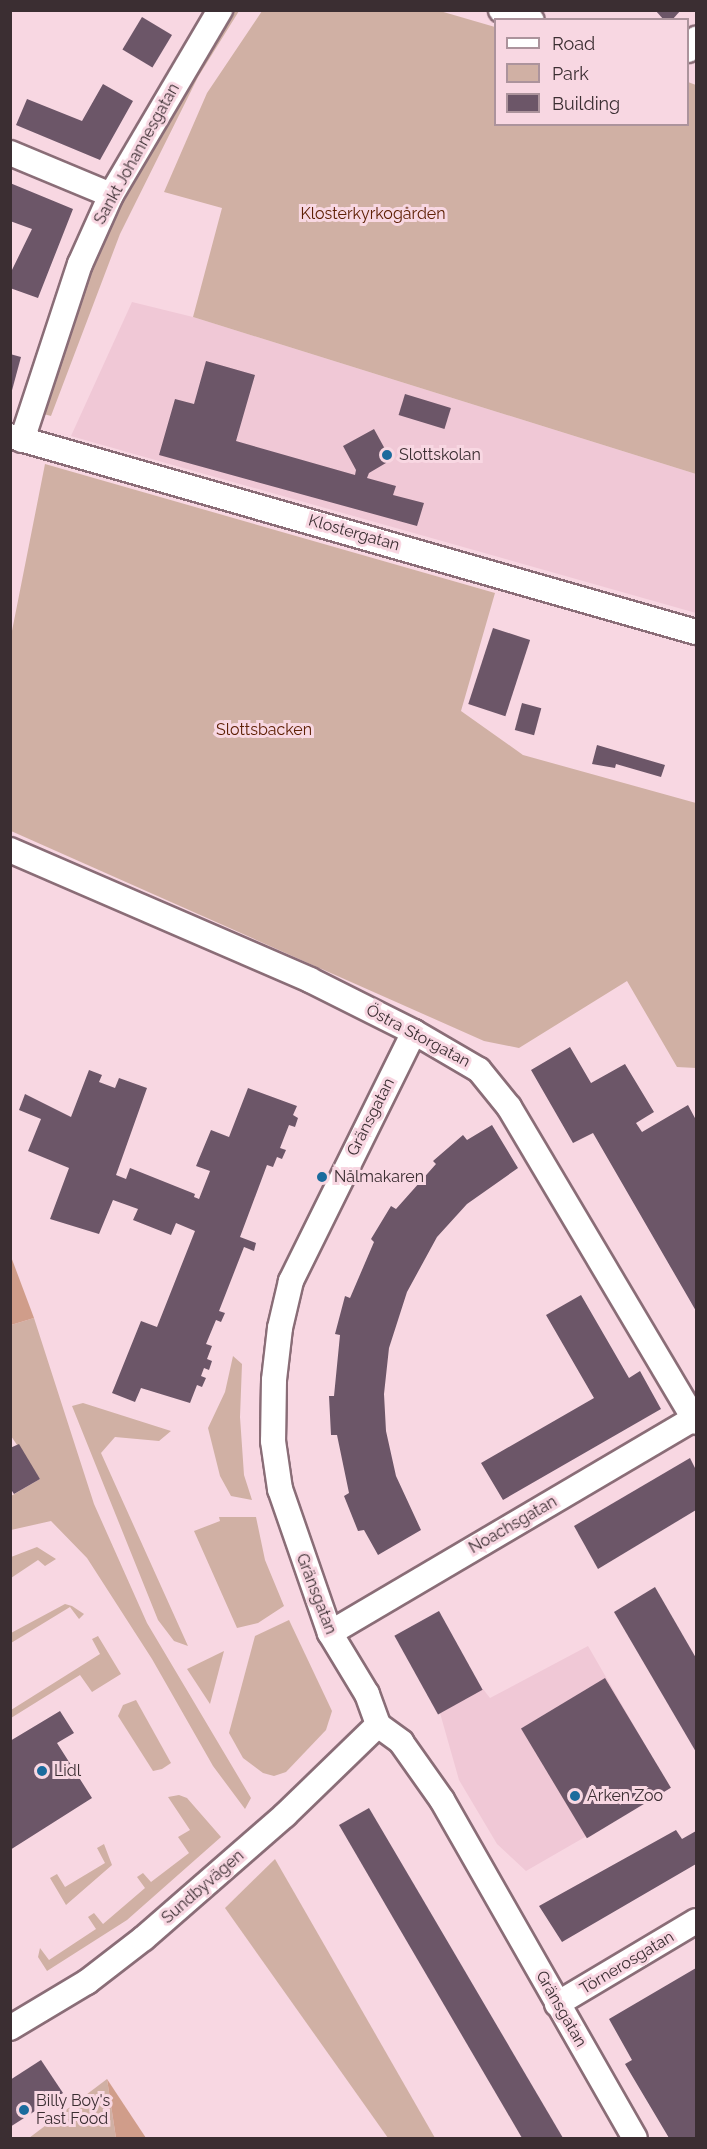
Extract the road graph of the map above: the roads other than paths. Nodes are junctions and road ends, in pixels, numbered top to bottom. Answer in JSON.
{"nodes":[{"id":1,"x":220,"y":10,"type":"edge"},
{"id":2,"x":501,"y":10,"type":"edge"},
{"id":3,"x":525,"y":18,"type":"edge"},
{"id":4,"x":10,"y":153,"type":"edge"},
{"id":5,"x":111,"y":195,"type":"junction"},
{"id":6,"x":16,"y":438,"type":"edge"},
{"id":7,"x":696,"y":632,"type":"edge"},
{"id":8,"x":10,"y":850,"type":"edge"},
{"id":9,"x":414,"y":1032,"type":"junction"},
{"id":10,"x":696,"y":1419,"type":"edge"},
{"id":11,"x":330,"y":1633,"type":"junction"},
{"id":12,"x":378,"y":1725,"type":"junction"},
{"id":13,"x":696,"y":1921,"type":"edge"},
{"id":14,"x":557,"y":2004,"type":"junction"},
{"id":15,"x":10,"y":2028,"type":"edge"},
{"id":16,"x":635,"y":2139,"type":"edge"}],
"edges":[{"from":1,"to":5,"type":"street","name":"Sankt Johannesgatan"},
{"from":2,"to":3,"type":"street"},
{"from":4,"to":5,"type":"street"},
{"from":5,"to":6,"type":"street","name":"Sankt Johannesgatan"},
{"from":6,"to":7,"type":"street","name":"Klostergatan"},
{"from":8,"to":9,"type":"street","name":"Östra Storgatan"},
{"from":9,"to":10,"type":"street","name":"Östra Storgatan"},
{"from":9,"to":11,"type":"street","name":"Gränsgatan"},
{"from":10,"to":11,"type":"street","name":"Noachsgatan"},
{"from":11,"to":12,"type":"street","name":"Gränsgatan"},
{"from":12,"to":14,"type":"street","name":"Gränsgatan"},
{"from":12,"to":15,"type":"street","name":"Sundbyvägen"},
{"from":13,"to":14,"type":"street","name":"Törnerosgatan"},
{"from":14,"to":16,"type":"street","name":"Gränsgatan"}]}
